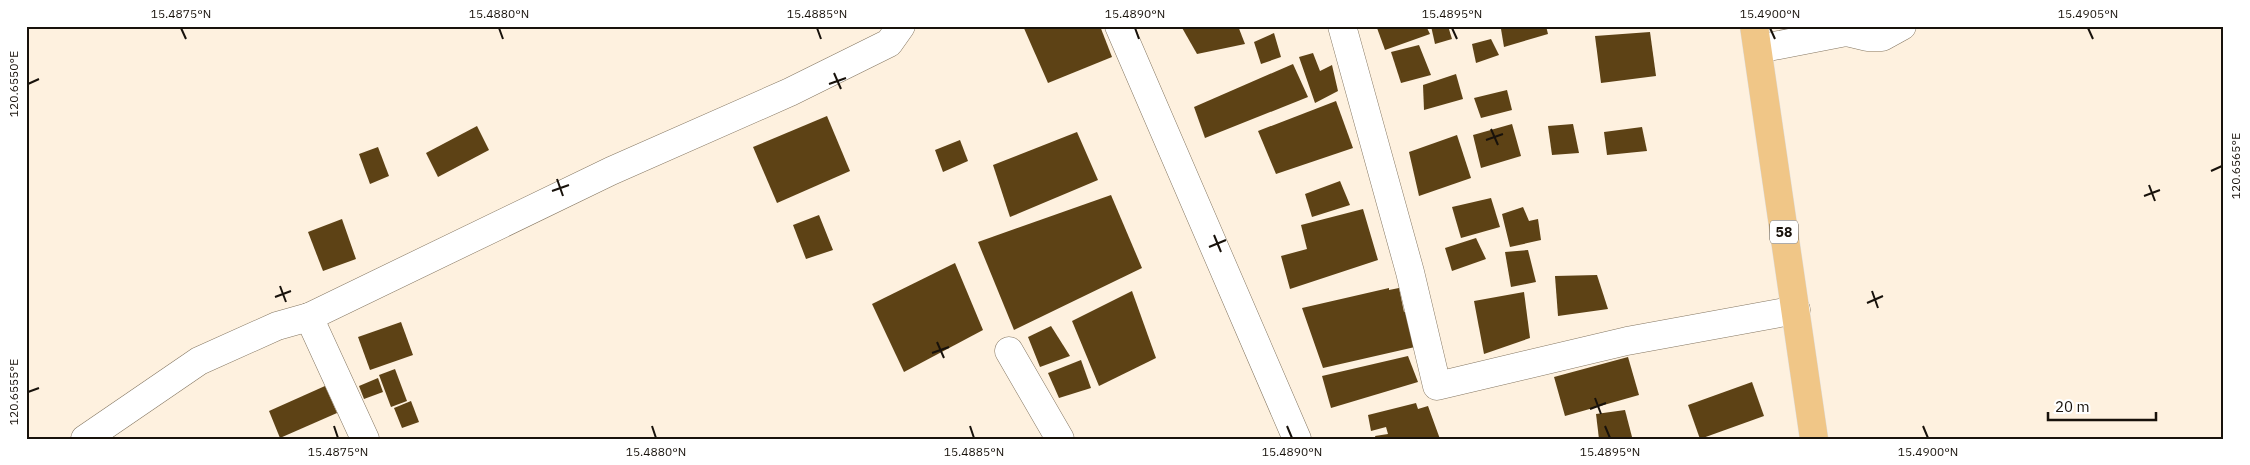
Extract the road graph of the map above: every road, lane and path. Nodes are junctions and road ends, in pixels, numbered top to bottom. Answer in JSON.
{"nodes":[{"id":1,"x":901,"y":26,"type":"edge"},
{"id":2,"x":1119,"y":26,"type":"edge"},
{"id":3,"x":1342,"y":26,"type":"edge"},
{"id":4,"x":1902,"y":26,"type":"edge"},
{"id":5,"x":1756,"y":38,"type":"edge"},
{"id":6,"x":1796,"y":310,"type":"junction"},
{"id":7,"x":309,"y":317,"type":"junction"},
{"id":8,"x":1009,"y":351,"type":"dead end"},
{"id":9,"x":84,"y":439,"type":"edge"},
{"id":10,"x":365,"y":439,"type":"edge"},
{"id":11,"x":1060,"y":439,"type":"edge"},
{"id":12,"x":1297,"y":439,"type":"edge"},
{"id":13,"x":1814,"y":439,"type":"edge"}],
"edges":[{"from":1,"to":7,"type":"street"},
{"from":2,"to":12,"type":"street"},
{"from":3,"to":6,"type":"street"},
{"from":4,"to":5,"type":"street"},
{"from":5,"to":6,"type":"highway","number":"58"},
{"from":6,"to":13,"type":"highway","number":"58"},
{"from":7,"to":9,"type":"street"},
{"from":7,"to":10,"type":"street"},
{"from":8,"to":11,"type":"street"}]}
